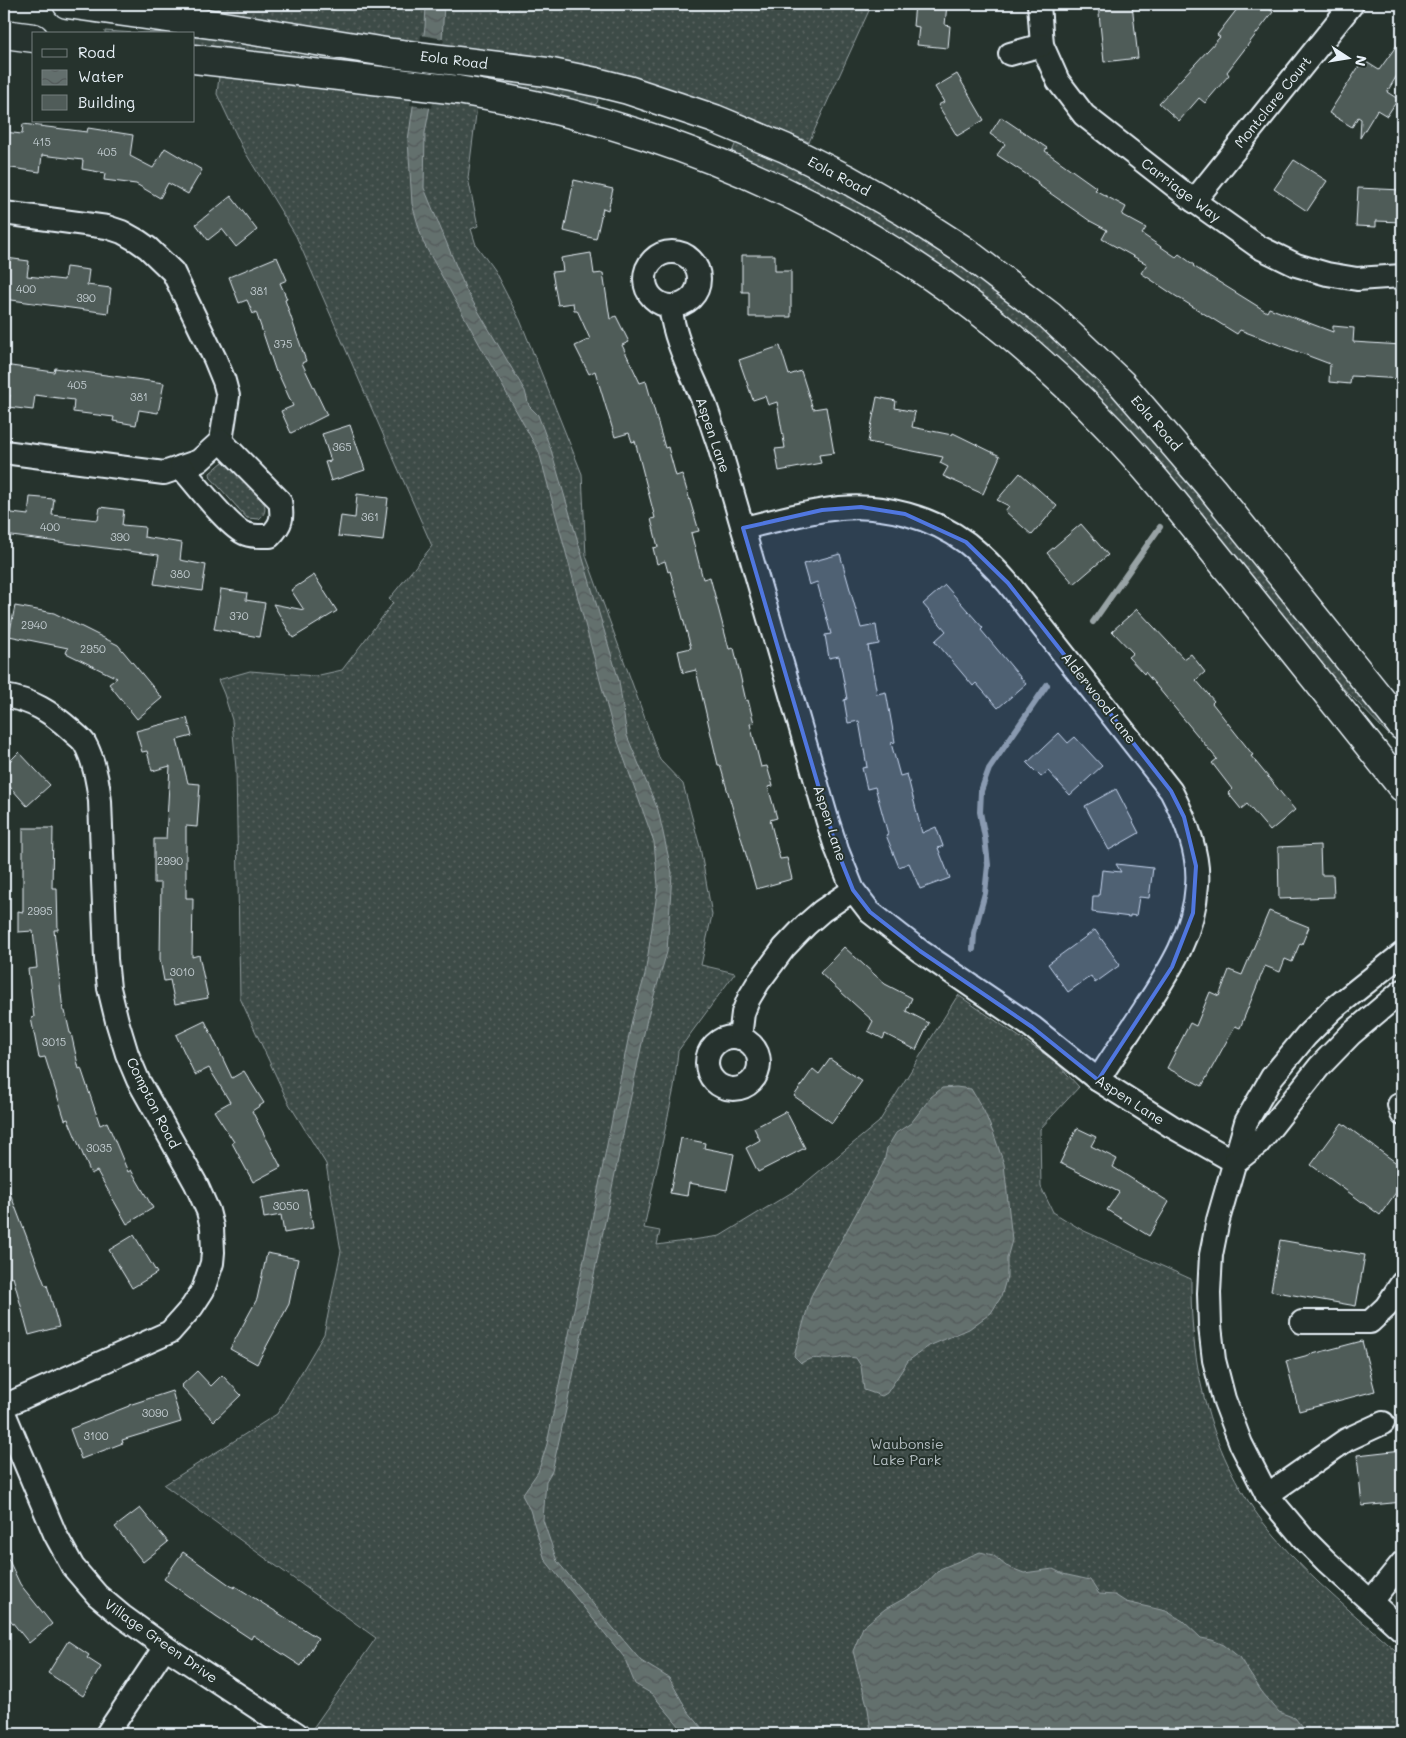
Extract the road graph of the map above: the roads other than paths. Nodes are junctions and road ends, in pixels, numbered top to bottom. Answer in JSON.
{"nodes":[{"id":1,"x":67,"y":4,"type":"edge"},
{"id":2,"x":1039,"y":4,"type":"edge"},
{"id":3,"x":1352,"y":4,"type":"edge"},
{"id":4,"x":4,"y":34,"type":"edge"},
{"id":5,"x":32,"y":38,"type":"edge"},
{"id":6,"x":1042,"y":45,"type":"junction"},
{"id":7,"x":1010,"y":54,"type":"dead end"},
{"id":8,"x":195,"y":59,"type":"edge"},
{"id":9,"x":1194,"y":201,"type":"junction"},
{"id":10,"x":4,"y":213,"type":"edge"},
{"id":11,"x":1402,"y":276,"type":"edge"},
{"id":12,"x":670,"y":306,"type":"dead end"},
{"id":13,"x":221,"y":440,"type":"junction"},
{"id":14,"x":4,"y":452,"type":"edge"},
{"id":15,"x":181,"y":467,"type":"junction"},
{"id":16,"x":743,"y":528,"type":"junction"},
{"id":17,"x":4,"y":696,"type":"edge"},
{"id":18,"x":1402,"y":726,"type":"edge"},
{"id":19,"x":1402,"y":787,"type":"edge"},
{"id":20,"x":853,"y":890,"type":"junction"},
{"id":21,"x":1402,"y":954,"type":"edge"},
{"id":22,"x":1402,"y":991,"type":"edge"},
{"id":23,"x":740,"y":1038,"type":"dead end"},
{"id":24,"x":1098,"y":1080,"type":"junction"},
{"id":25,"x":1235,"y":1162,"type":"junction"},
{"id":26,"x":1402,"y":1283,"type":"edge"},
{"id":27,"x":1302,"y":1322,"type":"dead end"},
{"id":28,"x":4,"y":1406,"type":"edge"},
{"id":29,"x":4,"y":1413,"type":"edge"},
{"id":30,"x":1383,"y":1423,"type":"dead end"},
{"id":31,"x":1267,"y":1495,"type":"junction"},
{"id":32,"x":1402,"y":1563,"type":"edge"},
{"id":33,"x":1370,"y":1601,"type":"junction"},
{"id":34,"x":1402,"y":1630,"type":"edge"},
{"id":35,"x":165,"y":1647,"type":"junction"},
{"id":36,"x":107,"y":1734,"type":"edge"},
{"id":37,"x":297,"y":1734,"type":"edge"}],
"edges":[{"from":1,"to":18,"type":"main road","name":"Eola Road"},
{"from":2,"to":6,"type":"street","name":"Carriage Way"},
{"from":3,"to":9,"type":"street","name":"Montclare Court"},
{"from":4,"to":5,"type":"main road"},
{"from":6,"to":7,"type":"street"},
{"from":6,"to":9,"type":"street","name":"Carriage Way"},
{"from":8,"to":19,"type":"main road"},
{"from":9,"to":11,"type":"street","name":"Carriage Way"},
{"from":10,"to":13,"type":"street"},
{"from":12,"to":16,"type":"street","name":"Aspen Lane"},
{"from":13,"to":15,"type":"street"},
{"from":13,"to":15,"type":"street"},
{"from":14,"to":15,"type":"street"},
{"from":16,"to":20,"type":"street","name":"Aspen Lane"},
{"from":16,"to":24,"type":"street","name":"Alderwood Lane"},
{"from":17,"to":28,"type":"street","name":"Compton Road"},
{"from":20,"to":23,"type":"street"},
{"from":20,"to":24,"type":"street","name":"Aspen Lane"},
{"from":21,"to":25,"type":"street"},
{"from":22,"to":25,"type":"street"},
{"from":24,"to":25,"type":"street","name":"Aspen Lane"},
{"from":25,"to":31,"type":"street"},
{"from":26,"to":27,"type":"street"},
{"from":29,"to":35,"type":"street","name":"Village Green Drive"},
{"from":30,"to":31,"type":"street"},
{"from":31,"to":33,"type":"street"},
{"from":32,"to":33,"type":"street"},
{"from":33,"to":34,"type":"street"},
{"from":35,"to":36,"type":"street"},
{"from":35,"to":37,"type":"street","name":"Village Green Drive"}]}
